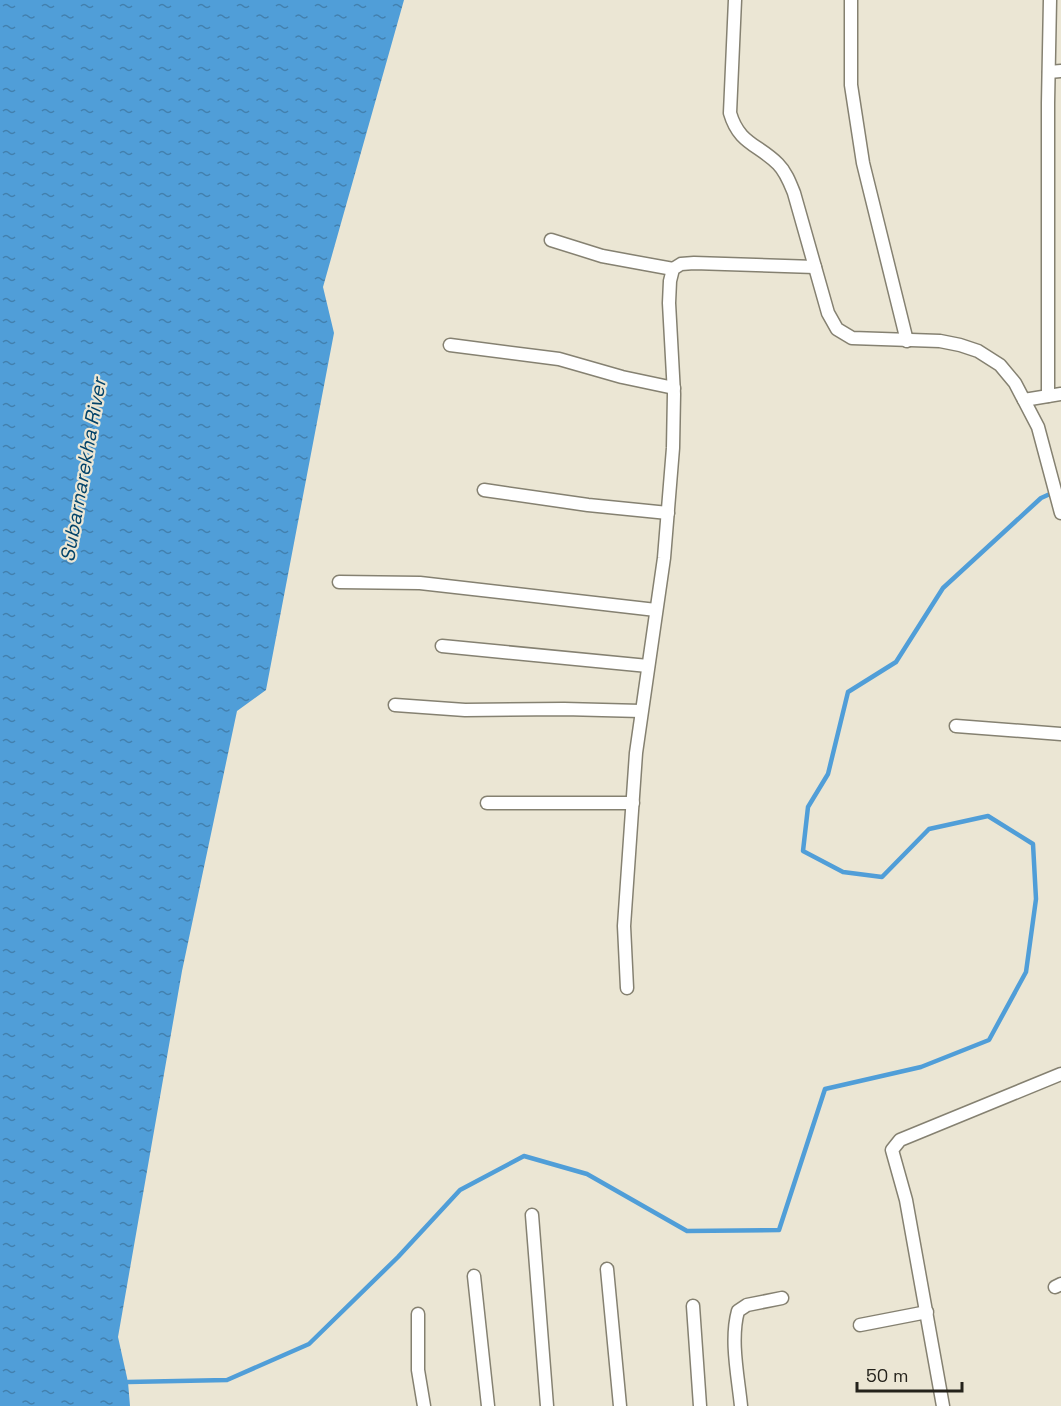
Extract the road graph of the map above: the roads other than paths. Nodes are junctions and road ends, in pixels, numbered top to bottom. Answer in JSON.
{"nodes":[{"id":1,"x":735,"y":0,"type":"edge"},
{"id":2,"x":851,"y":0,"type":"edge"},
{"id":3,"x":1050,"y":0,"type":"edge"},
{"id":4,"x":1055,"y":72,"type":"edge"},
{"id":5,"x":551,"y":240,"type":"dead end"},
{"id":6,"x":815,"y":267,"type":"junction"},
{"id":7,"x":673,"y":269,"type":"junction"},
{"id":8,"x":907,"y":341,"type":"junction"},
{"id":9,"x":450,"y":345,"type":"dead end"},
{"id":10,"x":674,"y":388,"type":"junction"},
{"id":11,"x":1061,"y":394,"type":"edge"},
{"id":12,"x":1048,"y":396,"type":"junction"},
{"id":13,"x":1024,"y":400,"type":"junction"},
{"id":14,"x":484,"y":490,"type":"dead end"},
{"id":15,"x":1060,"y":511,"type":"edge"},
{"id":16,"x":668,"y":513,"type":"junction"},
{"id":17,"x":339,"y":582,"type":"dead end"},
{"id":18,"x":656,"y":610,"type":"junction"},
{"id":19,"x":442,"y":646,"type":"dead end"},
{"id":20,"x":648,"y":666,"type":"junction"},
{"id":21,"x":395,"y":705,"type":"dead end"},
{"id":22,"x":641,"y":711,"type":"junction"},
{"id":23,"x":956,"y":726,"type":"dead end"},
{"id":24,"x":1061,"y":734,"type":"edge"},
{"id":25,"x":487,"y":803,"type":"dead end"},
{"id":26,"x":633,"y":803,"type":"junction"},
{"id":27,"x":627,"y":988,"type":"dead end"},
{"id":28,"x":1061,"y":1074,"type":"edge"},
{"id":29,"x":532,"y":1215,"type":"dead end"},
{"id":30,"x":607,"y":1269,"type":"dead end"},
{"id":31,"x":474,"y":1276,"type":"dead end"},
{"id":32,"x":782,"y":1298,"type":"dead end"},
{"id":33,"x":693,"y":1306,"type":"dead end"},
{"id":34,"x":927,"y":1312,"type":"junction"},
{"id":35,"x":418,"y":1314,"type":"dead end"},
{"id":36,"x":860,"y":1324,"type":"dead end"},
{"id":37,"x":424,"y":1406,"type":"edge"},
{"id":38,"x":488,"y":1406,"type":"edge"},
{"id":39,"x":547,"y":1406,"type":"edge"},
{"id":40,"x":620,"y":1406,"type":"edge"},
{"id":41,"x":700,"y":1406,"type":"edge"},
{"id":42,"x":741,"y":1406,"type":"edge"},
{"id":43,"x":943,"y":1406,"type":"edge"}],
"edges":[{"from":1,"to":6,"type":"street"},
{"from":2,"to":8,"type":"street"},
{"from":3,"to":4,"type":"street"},
{"from":4,"to":12,"type":"street"},
{"from":5,"to":7,"type":"street"},
{"from":6,"to":7,"type":"street"},
{"from":6,"to":8,"type":"street"},
{"from":7,"to":10,"type":"street"},
{"from":8,"to":13,"type":"street"},
{"from":9,"to":10,"type":"street"},
{"from":10,"to":16,"type":"street"},
{"from":11,"to":12,"type":"street"},
{"from":12,"to":13,"type":"street"},
{"from":13,"to":15,"type":"street"},
{"from":14,"to":16,"type":"street"},
{"from":16,"to":18,"type":"street"},
{"from":17,"to":18,"type":"street"},
{"from":18,"to":20,"type":"street"},
{"from":19,"to":20,"type":"street"},
{"from":20,"to":22,"type":"street"},
{"from":21,"to":22,"type":"street"},
{"from":22,"to":26,"type":"street"},
{"from":23,"to":24,"type":"street"},
{"from":25,"to":26,"type":"street"},
{"from":26,"to":27,"type":"street"},
{"from":28,"to":34,"type":"street"},
{"from":29,"to":39,"type":"street"},
{"from":30,"to":40,"type":"street"},
{"from":31,"to":38,"type":"street"},
{"from":32,"to":42,"type":"street"},
{"from":33,"to":41,"type":"street"},
{"from":34,"to":36,"type":"street"},
{"from":34,"to":43,"type":"street"},
{"from":35,"to":37,"type":"street"}]}
